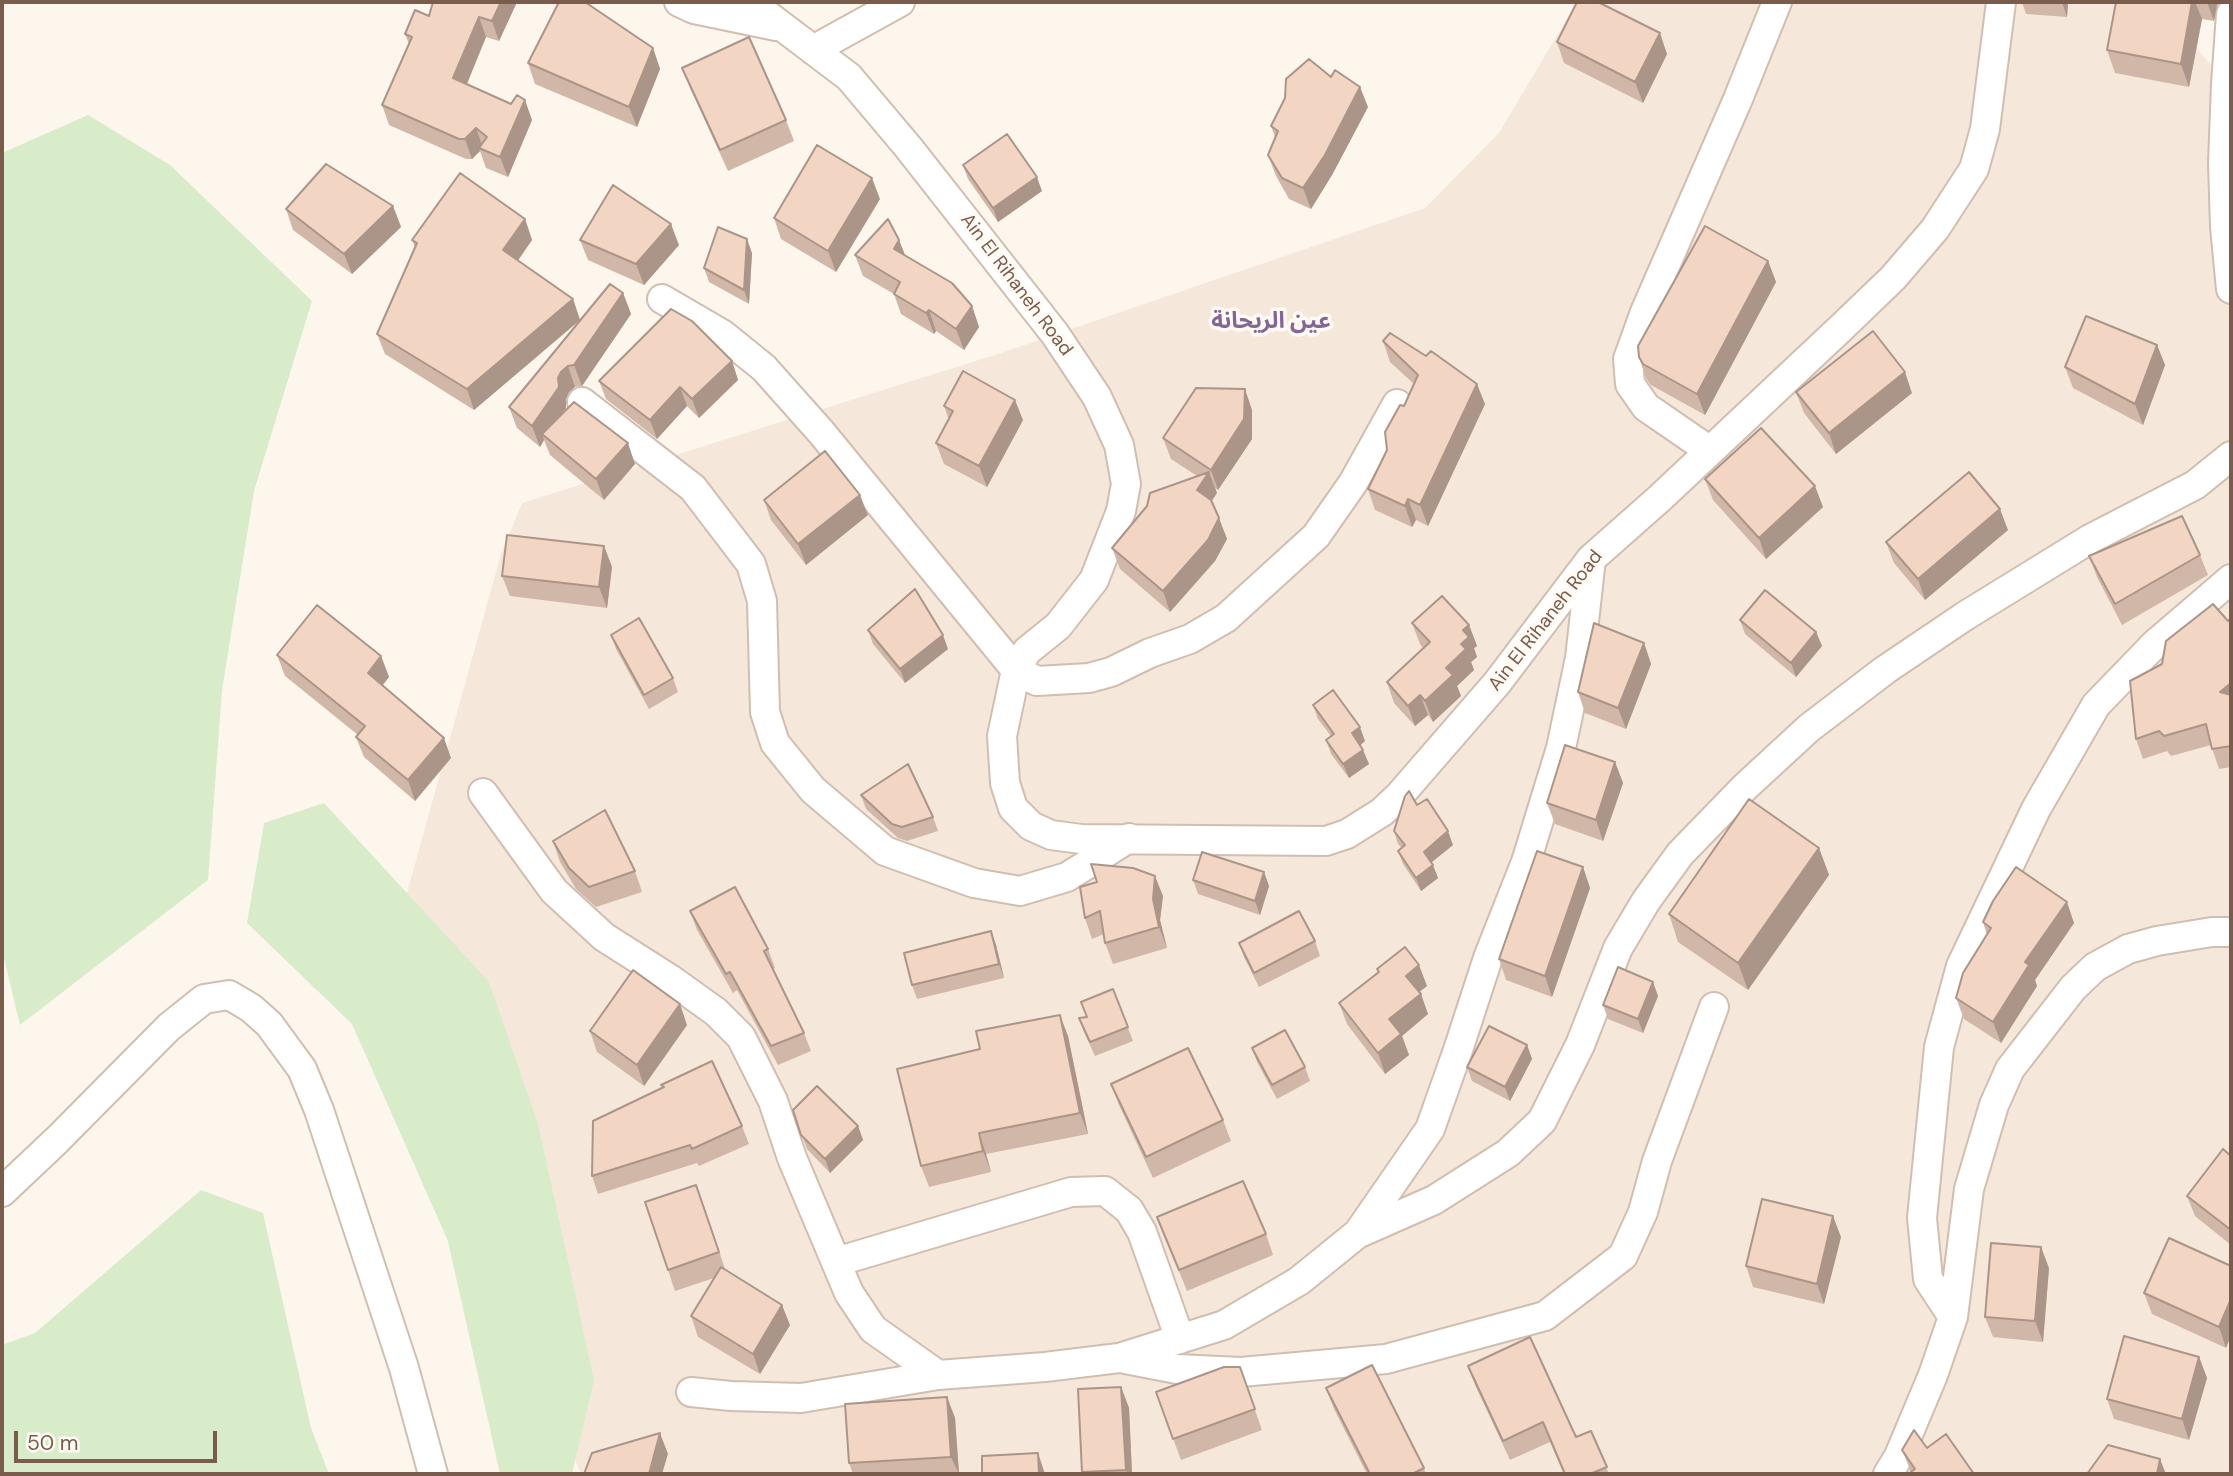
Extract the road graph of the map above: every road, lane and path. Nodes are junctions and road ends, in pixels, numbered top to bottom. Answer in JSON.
{"nodes":[{"id":1,"x":679,"y":2,"type":"edge"},
{"id":2,"x":750,"y":2,"type":"edge"},
{"id":3,"x":900,"y":2,"type":"edge"},
{"id":4,"x":1777,"y":2,"type":"edge"},
{"id":5,"x":2001,"y":2,"type":"edge"},
{"id":6,"x":2231,"y":14,"type":"edge"},
{"id":7,"x":785,"y":28,"type":"junction"},
{"id":8,"x":813,"y":50,"type":"junction"},
{"id":9,"x":2231,"y":289,"type":"edge"},
{"id":10,"x":662,"y":299,"type":"dead end"},
{"id":11,"x":582,"y":402,"type":"dead end"},
{"id":12,"x":1397,"y":404,"type":"edge"},
{"id":13,"x":1710,"y":451,"type":"junction"},
{"id":14,"x":2231,"y":456,"type":"edge"},
{"id":15,"x":1591,"y":559,"type":"junction"},
{"id":16,"x":2231,"y":579,"type":"edge"},
{"id":17,"x":1032,"y":666,"type":"junction"},
{"id":18,"x":484,"y":793,"type":"dead end"},
{"id":19,"x":1129,"y":838,"type":"junction"},
{"id":20,"x":2231,"y":932,"type":"edge"},
{"id":21,"x":1714,"y":1007,"type":"dead end"},
{"id":22,"x":2,"y":1192,"type":"edge"},
{"id":23,"x":1357,"y":1234,"type":"junction"},
{"id":24,"x":836,"y":1262,"type":"junction"},
{"id":25,"x":1952,"y":1317,"type":"junction"},
{"id":26,"x":1180,"y":1339,"type":"junction"},
{"id":27,"x":1119,"y":1358,"type":"junction"},
{"id":28,"x":938,"y":1375,"type":"junction"},
{"id":29,"x":691,"y":1392,"type":"dead end"},
{"id":30,"x":433,"y":1474,"type":"edge"},
{"id":31,"x":1888,"y":1474,"type":"edge"}],
"edges":[{"from":1,"to":7,"type":"street"},
{"from":2,"to":7,"type":"street","name":"Ain El Rihaneh Road"},
{"from":3,"to":8,"type":"street"},
{"from":4,"to":13,"type":"street"},
{"from":5,"to":13,"type":"street","name":"Ain El Rihaneh Road"},
{"from":6,"to":9,"type":"street"},
{"from":7,"to":8,"type":"street","name":"Ain El Rihaneh Road"},
{"from":8,"to":17,"type":"street","name":"Ain El Rihaneh Road"},
{"from":10,"to":17,"type":"street"},
{"from":11,"to":19,"type":"street"},
{"from":12,"to":17,"type":"street"},
{"from":13,"to":15,"type":"street","name":"Ain El Rihaneh Road"},
{"from":14,"to":23,"type":"street"},
{"from":15,"to":19,"type":"street","name":"Ain El Rihaneh Road"},
{"from":15,"to":23,"type":"street"},
{"from":16,"to":25,"type":"street"},
{"from":17,"to":19,"type":"street","name":"Ain El Rihaneh Road"},
{"from":18,"to":24,"type":"street"},
{"from":20,"to":25,"type":"street"},
{"from":21,"to":27,"type":"street"},
{"from":22,"to":30,"type":"street"},
{"from":23,"to":26,"type":"street"},
{"from":24,"to":26,"type":"street"},
{"from":24,"to":28,"type":"street"},
{"from":25,"to":31,"type":"street"},
{"from":26,"to":27,"type":"street"},
{"from":27,"to":28,"type":"street"},
{"from":28,"to":29,"type":"street"}]}
